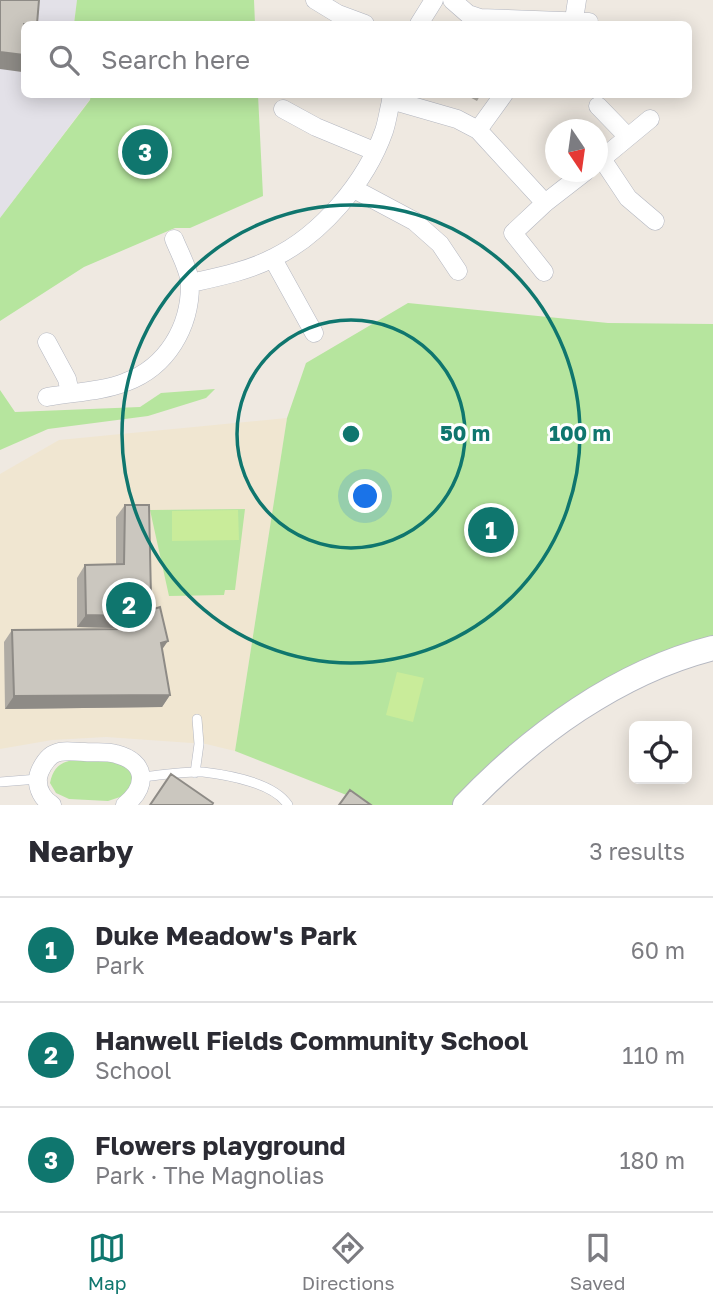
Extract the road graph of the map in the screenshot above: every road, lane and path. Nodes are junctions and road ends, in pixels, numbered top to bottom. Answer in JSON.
{"nodes":[{"id":1,"x":315,"y":0,"type":"edge"},
{"id":2,"x":434,"y":0,"type":"edge"},
{"id":3,"x":452,"y":0,"type":"edge"},
{"id":4,"x":577,"y":0,"type":"edge"},
{"id":5,"x":357,"y":21,"type":"edge"},
{"id":6,"x":421,"y":21,"type":"edge"},
{"id":7,"x":392,"y":98,"type":"edge"},
{"id":8,"x":395,"y":98,"type":"edge"},
{"id":9,"x":501,"y":98,"type":"edge"},
{"id":10,"x":598,"y":106,"type":"dead end"},
{"id":11,"x":283,"y":109,"type":"dead end"},
{"id":12,"x":650,"y":119,"type":"dead end"},
{"id":13,"x":478,"y":130,"type":"junction"},
{"id":14,"x":628,"y":137,"type":"junction"},
{"id":15,"x":374,"y":151,"type":"junction"},
{"id":16,"x":608,"y":154,"type":"edge"},
{"id":17,"x":608,"y":172,"type":"edge"},
{"id":18,"x":572,"y":182,"type":"edge"},
{"id":19,"x":354,"y":189,"type":"junction"},
{"id":20,"x":545,"y":203,"type":"junction"},
{"id":21,"x":655,"y":221,"type":"dead end"},
{"id":22,"x":174,"y":239,"type":"dead end"},
{"id":23,"x":272,"y":259,"type":"junction"},
{"id":24,"x":534,"y":269,"type":"dead end"},
{"id":25,"x":458,"y":271,"type":"dead end"},
{"id":26,"x":191,"y":283,"type":"junction"},
{"id":27,"x":314,"y":333,"type":"dead end"},
{"id":28,"x":47,"y":342,"type":"dead end"},
{"id":29,"x":69,"y":393,"type":"junction"},
{"id":30,"x":47,"y":397,"type":"dead end"},
{"id":31,"x":713,"y":648,"type":"edge"},
{"id":32,"x":197,"y":719,"type":"dead end"},
{"id":33,"x":195,"y":773,"type":"junction"},
{"id":34,"x":142,"y":777,"type":"junction"},
{"id":35,"x":38,"y":779,"type":"junction"},
{"id":36,"x":0,"y":782,"type":"edge"},
{"id":37,"x":278,"y":801,"type":"edge"},
{"id":38,"x":52,"y":805,"type":"edge"},
{"id":39,"x":125,"y":805,"type":"edge"},
{"id":40,"x":288,"y":805,"type":"edge"},
{"id":41,"x":465,"y":805,"type":"edge"}],
"edges":[{"from":1,"to":5,"type":"street"},
{"from":2,"to":6,"type":"street"},
{"from":3,"to":4,"type":"street"},
{"from":7,"to":15,"type":"street"},
{"from":8,"to":13,"type":"street"},
{"from":9,"to":13,"type":"street"},
{"from":10,"to":14,"type":"street"},
{"from":11,"to":15,"type":"street"},
{"from":12,"to":14,"type":"street"},
{"from":13,"to":20,"type":"street"},
{"from":14,"to":16,"type":"street"},
{"from":15,"to":19,"type":"street"},
{"from":17,"to":21,"type":"street"},
{"from":18,"to":20,"type":"street"},
{"from":19,"to":23,"type":"street"},
{"from":19,"to":25,"type":"street"},
{"from":20,"to":24,"type":"street"},
{"from":22,"to":26,"type":"street"},
{"from":23,"to":26,"type":"street"},
{"from":23,"to":27,"type":"street"},
{"from":26,"to":29,"type":"street"},
{"from":28,"to":29,"type":"street"},
{"from":29,"to":30,"type":"street"},
{"from":31,"to":41,"type":"street"},
{"from":32,"to":33,"type":"lane"},
{"from":33,"to":34,"type":"lane"},
{"from":33,"to":37,"type":"lane"},
{"from":34,"to":35,"type":"street"},
{"from":34,"to":39,"type":"street"},
{"from":35,"to":36,"type":"lane"},
{"from":35,"to":38,"type":"street"},
{"from":37,"to":40,"type":"lane"}]}
